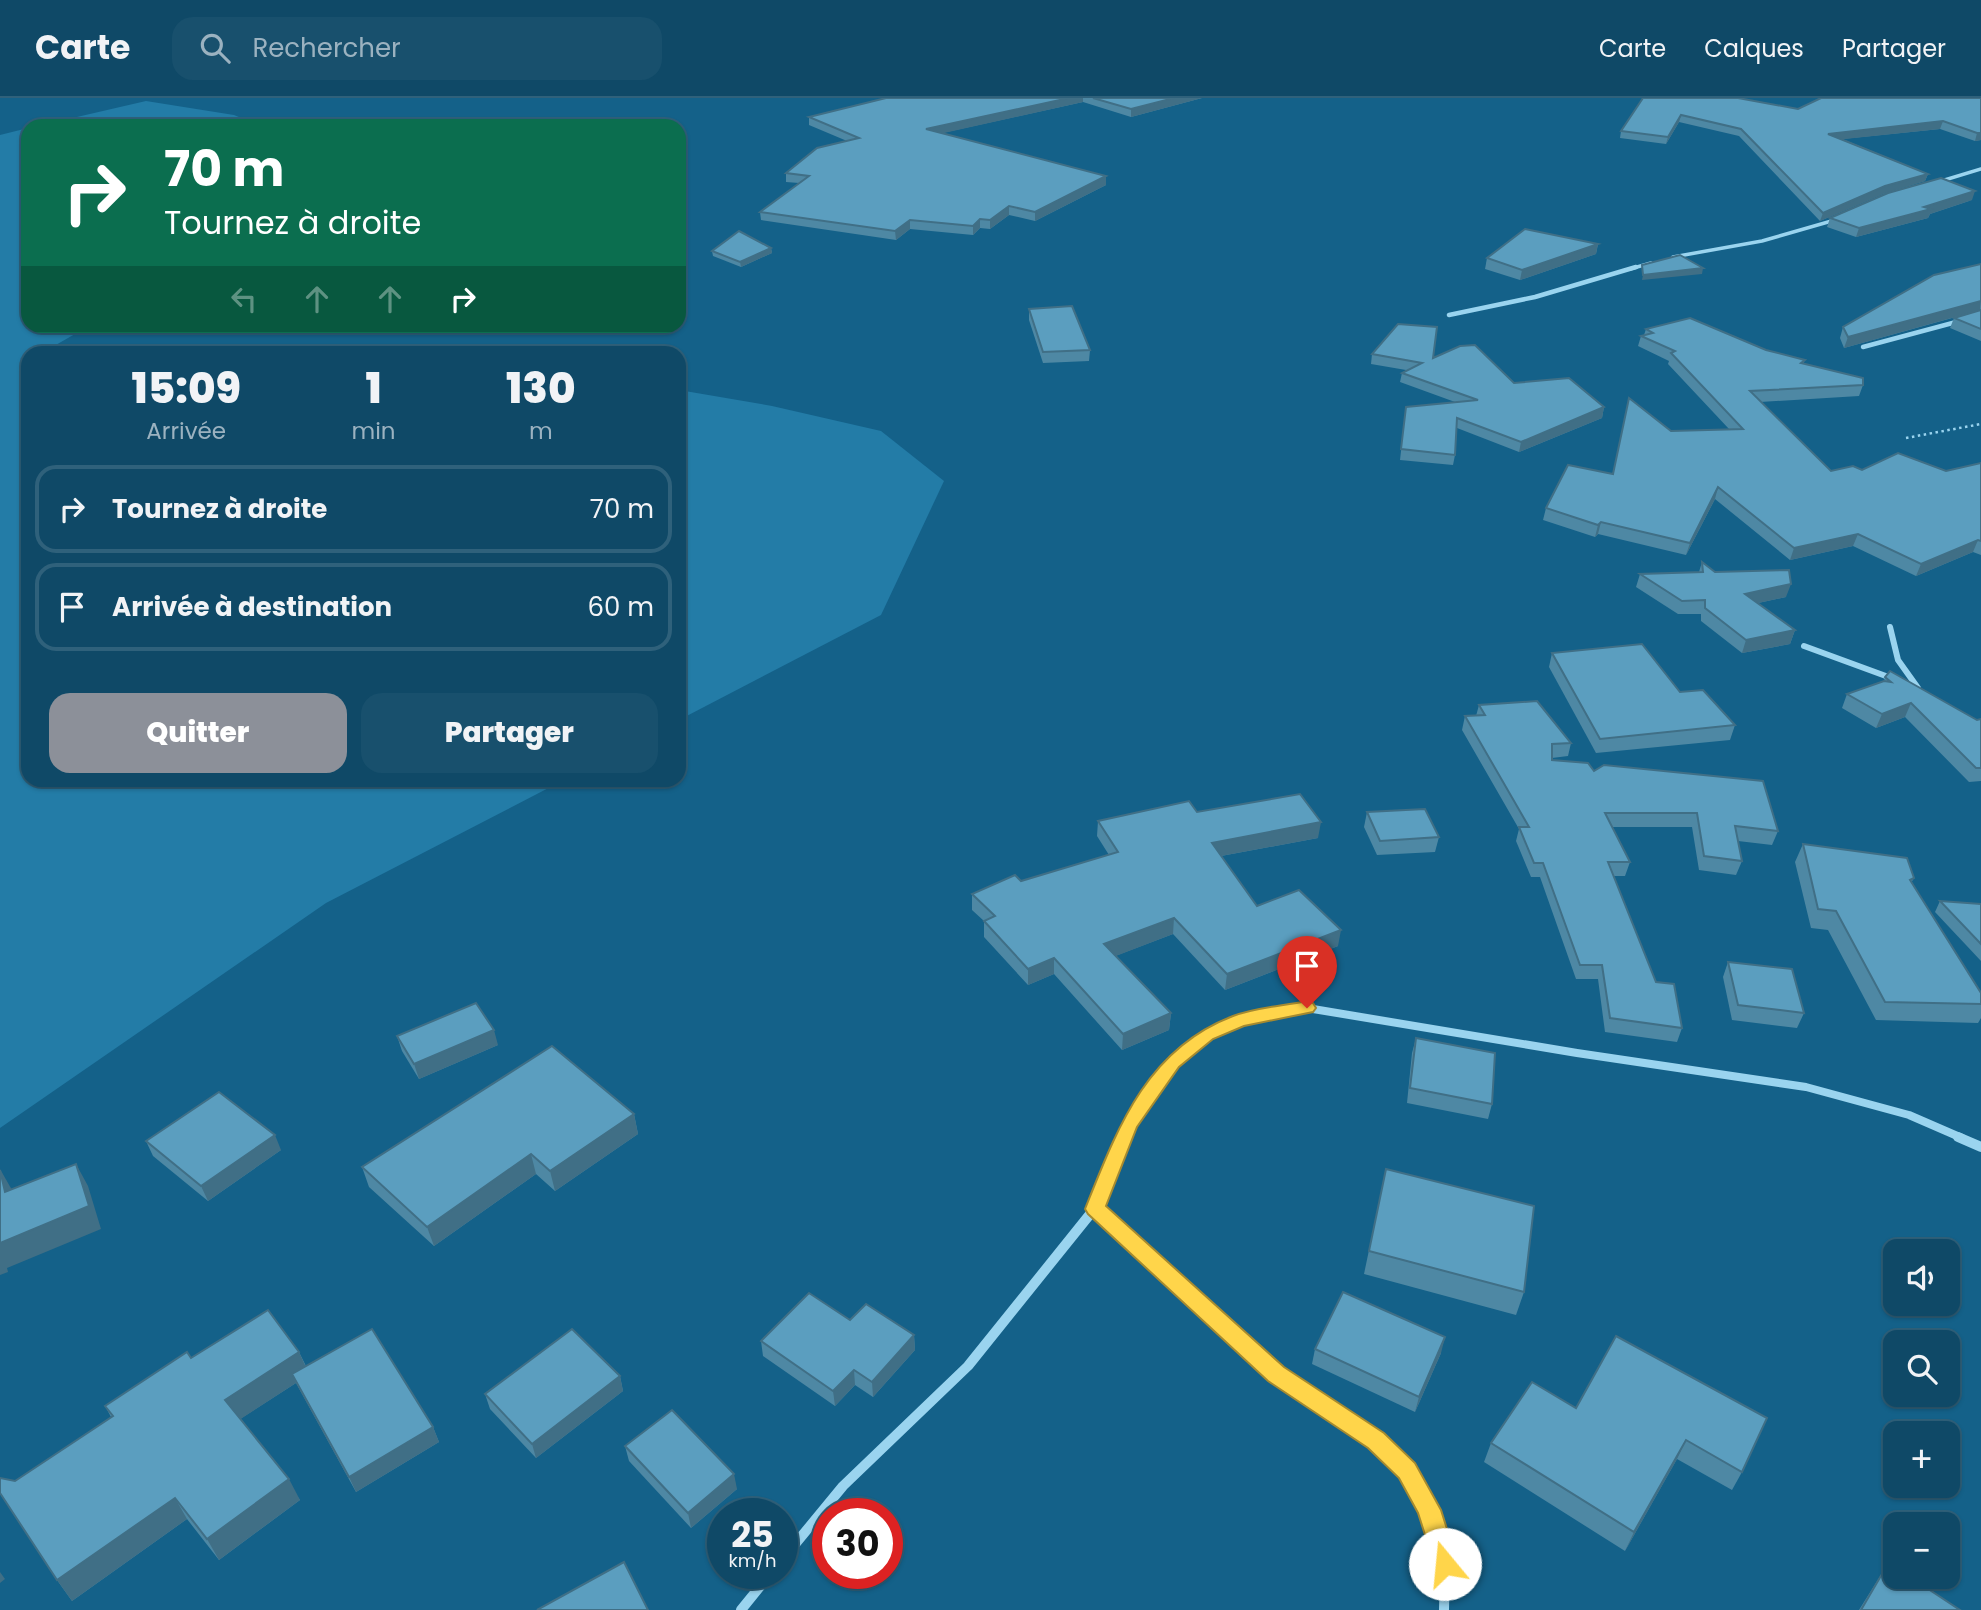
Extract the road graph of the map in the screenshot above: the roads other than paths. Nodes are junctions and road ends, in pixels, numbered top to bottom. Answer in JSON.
{"nodes":[{"id":1,"x":1981,"y":169,"type":"edge"},
{"id":2,"x":1937,"y":183,"type":"edge"},
{"id":3,"x":1845,"y":216,"type":"edge"},
{"id":4,"x":1664,"y":260,"type":"edge"},
{"id":5,"x":1652,"y":263,"type":"edge"},
{"id":6,"x":1449,"y":315,"type":"dead end"},
{"id":7,"x":1968,"y":319,"type":"edge"},
{"id":8,"x":1863,"y":347,"type":"edge"},
{"id":9,"x":1890,"y":627,"type":"dead end"},
{"id":10,"x":1804,"y":646,"type":"dead end"},
{"id":11,"x":1918,"y":688,"type":"junction"},
{"id":12,"x":1928,"y":694,"type":"edge"},
{"id":13,"x":1981,"y":1147,"type":"edge"},
{"id":14,"x":1095,"y":1209,"type":"junction"},
{"id":15,"x":798,"y":1541,"type":"edge"},
{"id":16,"x":758,"y":1589,"type":"edge"},
{"id":17,"x":741,"y":1610,"type":"edge"},
{"id":18,"x":1444,"y":1610,"type":"edge"}],
"edges":[{"from":1,"to":2,"type":"street"},
{"from":3,"to":4,"type":"street"},
{"from":5,"to":6,"type":"street"},
{"from":7,"to":8,"type":"street"},
{"from":9,"to":11,"type":"street"},
{"from":10,"to":11,"type":"street"},
{"from":11,"to":12,"type":"street"},
{"from":13,"to":14,"type":"street"},
{"from":14,"to":15,"type":"street"},
{"from":14,"to":18,"type":"street"},
{"from":16,"to":17,"type":"street"}]}
